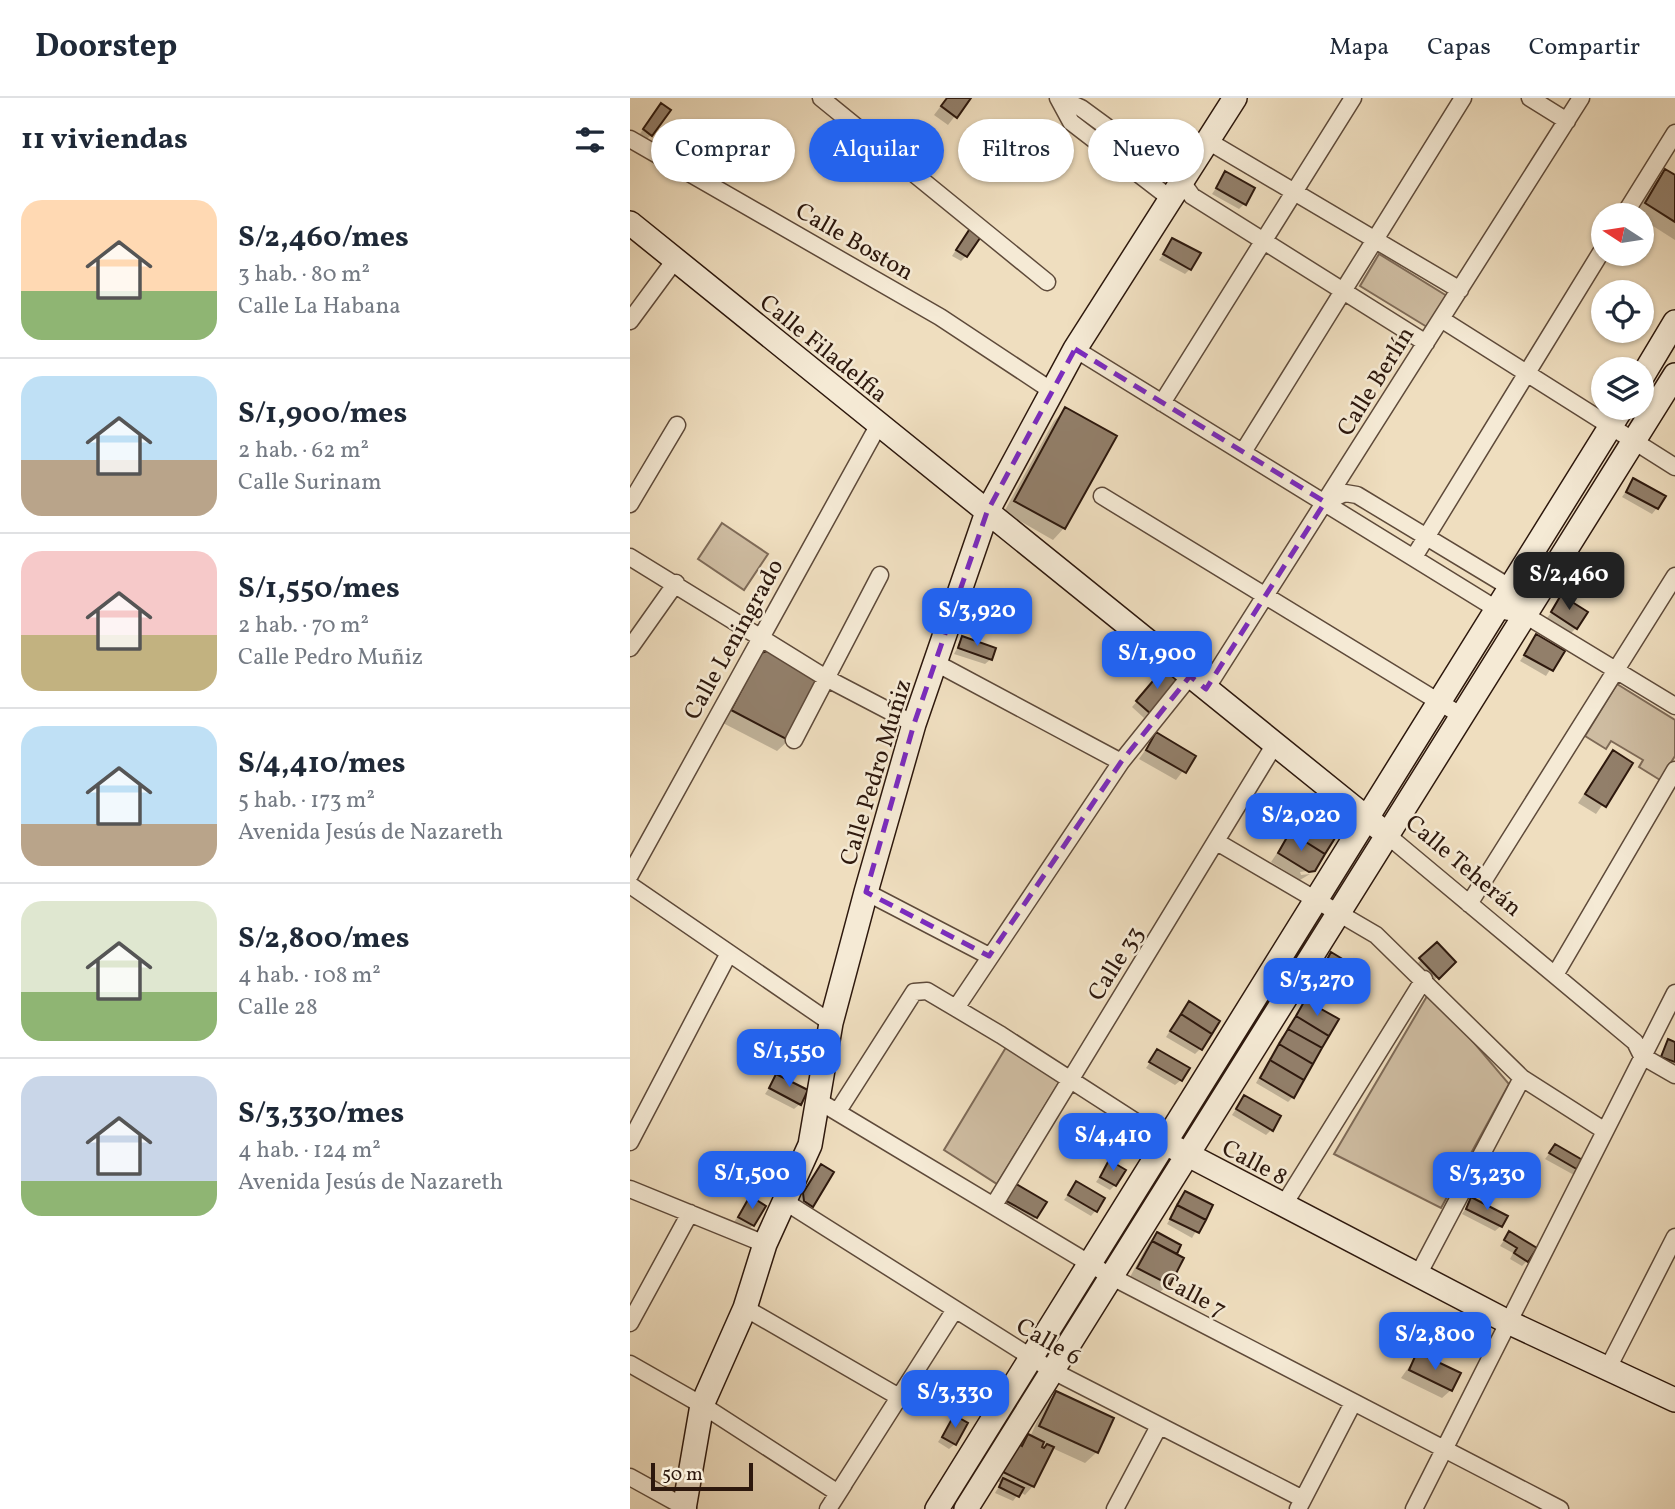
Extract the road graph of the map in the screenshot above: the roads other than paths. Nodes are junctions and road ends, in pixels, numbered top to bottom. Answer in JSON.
{"nodes":[{"id":1,"x":821,"y":98,"type":"edge"},
{"id":2,"x":1058,"y":98,"type":"edge"},
{"id":3,"x":1235,"y":98,"type":"edge"},
{"id":4,"x":1353,"y":98,"type":"edge"},
{"id":5,"x":1463,"y":98,"type":"edge"},
{"id":6,"x":1530,"y":98,"type":"edge"},
{"id":7,"x":1581,"y":98,"type":"edge"},
{"id":8,"x":1567,"y":121,"type":"junction"},
{"id":9,"x":1675,"y":133,"type":"edge"},
{"id":10,"x":630,"y":139,"type":"edge"},
{"id":11,"x":1208,"y":141,"type":"junction"},
{"id":12,"x":1176,"y":191,"type":"junction"},
{"id":13,"x":1294,"y":192,"type":"junction"},
{"id":14,"x":1631,"y":203,"type":"edge"},
{"id":15,"x":630,"y":223,"type":"edge"},
{"id":16,"x":1265,"y":241,"type":"junction"},
{"id":17,"x":1374,"y":241,"type":"junction"},
{"id":18,"x":675,"y":260,"type":"junction"},
{"id":19,"x":1592,"y":266,"type":"edge"},
{"id":20,"x":1047,"y":282,"type":"dead end"},
{"id":21,"x":1460,"y":290,"type":"junction"},
{"id":22,"x":1343,"y":291,"type":"junction"},
{"id":23,"x":1441,"y":319,"type":"junction"},
{"id":24,"x":630,"y":321,"type":"edge"},
{"id":25,"x":1675,"y":322,"type":"edge"},
{"id":26,"x":1426,"y":343,"type":"junction"},
{"id":27,"x":1075,"y":349,"type":"junction"},
{"id":28,"x":1654,"y":357,"type":"edge"},
{"id":29,"x":1526,"y":373,"type":"junction"},
{"id":30,"x":1675,"y":375,"type":"edge"},
{"id":31,"x":1052,"y":391,"type":"junction"},
{"id":32,"x":1162,"y":403,"type":"junction"},
{"id":33,"x":1591,"y":404,"type":"edge"},
{"id":34,"x":1615,"y":420,"type":"edge"},
{"id":35,"x":1619,"y":420,"type":"edge"},
{"id":36,"x":677,"y":425,"type":"dead end"},
{"id":37,"x":878,"y":426,"type":"junction"},
{"id":38,"x":1634,"y":441,"type":"junction"},
{"id":39,"x":1243,"y":452,"type":"junction"},
{"id":40,"x":1675,"y":467,"type":"edge"},
{"id":41,"x":1102,"y":496,"type":"dead end"},
{"id":42,"x":1325,"y":502,"type":"junction"},
{"id":43,"x":630,"y":504,"type":"edge"},
{"id":44,"x":987,"y":512,"type":"junction"},
{"id":45,"x":1427,"y":536,"type":"junction"},
{"id":46,"x":630,"y":557,"type":"edge"},
{"id":47,"x":1414,"y":557,"type":"junction"},
{"id":48,"x":880,"y":575,"type":"dead end"},
{"id":49,"x":676,"y":583,"type":"junction"},
{"id":50,"x":1673,"y":583,"type":"edge"},
{"id":51,"x":1511,"y":588,"type":"junction"},
{"id":52,"x":1267,"y":596,"type":"junction"},
{"id":53,"x":1498,"y":610,"type":"junction"},
{"id":54,"x":1525,"y":615,"type":"junction"},
{"id":55,"x":760,"y":636,"type":"junction"},
{"id":56,"x":630,"y":648,"type":"edge"},
{"id":57,"x":936,"y":663,"type":"junction"},
{"id":58,"x":1616,"y":670,"type":"junction"},
{"id":59,"x":825,"y":678,"type":"junction"},
{"id":60,"x":1198,"y":682,"type":"junction"},
{"id":61,"x":1440,"y":703,"type":"junction"},
{"id":62,"x":1675,"y":706,"type":"edge"},
{"id":63,"x":1462,"y":716,"type":"junction"},
{"id":64,"x":914,"y":723,"type":"junction"},
{"id":65,"x":794,"y":740,"type":"dead end"},
{"id":66,"x":1275,"y":744,"type":"junction"},
{"id":67,"x":1121,"y":762,"type":"junction"},
{"id":68,"x":1675,"y":770,"type":"edge"},
{"id":69,"x":1368,"y":820,"type":"junction"},
{"id":70,"x":1388,"y":835,"type":"junction"},
{"id":71,"x":1216,"y":842,"type":"junction"},
{"id":72,"x":630,"y":875,"type":"edge"},
{"id":73,"x":630,"y":886,"type":"edge"},
{"id":74,"x":866,"y":892,"type":"junction"},
{"id":75,"x":1319,"y":899,"type":"junction"},
{"id":76,"x":1469,"y":904,"type":"junction"},
{"id":77,"x":1340,"y":911,"type":"junction"},
{"id":78,"x":729,"y":953,"type":"junction"},
{"id":79,"x":989,"y":956,"type":"junction"},
{"id":80,"x":1555,"y":975,"type":"junction"},
{"id":81,"x":1424,"y":979,"type":"junction"},
{"id":82,"x":1675,"y":993,"type":"edge"},
{"id":83,"x":956,"y":1008,"type":"junction"},
{"id":84,"x":831,"y":1023,"type":"junction"},
{"id":85,"x":1642,"y":1056,"type":"junction"},
{"id":86,"x":1675,"y":1075,"type":"edge"},
{"id":87,"x":1522,"y":1078,"type":"junction"},
{"id":88,"x":1069,"y":1081,"type":"junction"},
{"id":89,"x":817,"y":1100,"type":"junction"},
{"id":90,"x":838,"y":1111,"type":"junction"},
{"id":91,"x":1605,"y":1131,"type":"junction"},
{"id":92,"x":630,"y":1142,"type":"edge"},
{"id":93,"x":1167,"y":1142,"type":"junction"},
{"id":94,"x":1187,"y":1155,"type":"junction"},
{"id":95,"x":630,"y":1189,"type":"edge"},
{"id":96,"x":784,"y":1202,"type":"junction"},
{"id":97,"x":994,"y":1205,"type":"junction"},
{"id":98,"x":1283,"y":1206,"type":"junction"},
{"id":99,"x":690,"y":1213,"type":"junction"},
{"id":100,"x":1675,"y":1237,"type":"edge"},
{"id":101,"x":765,"y":1244,"type":"junction"},
{"id":102,"x":1090,"y":1264,"type":"junction"},
{"id":103,"x":1668,"y":1268,"type":"edge"},
{"id":104,"x":1418,"y":1275,"type":"junction"},
{"id":105,"x":1111,"y":1277,"type":"junction"},
{"id":106,"x":745,"y":1308,"type":"junction"},
{"id":107,"x":954,"y":1311,"type":"junction"},
{"id":108,"x":1508,"y":1322,"type":"junction"},
{"id":109,"x":630,"y":1323,"type":"edge"},
{"id":110,"x":1032,"y":1358,"type":"junction"},
{"id":111,"x":630,"y":1364,"type":"edge"},
{"id":112,"x":1608,"y":1368,"type":"junction"},
{"id":113,"x":1053,"y":1371,"type":"junction"},
{"id":114,"x":899,"y":1397,"type":"junction"},
{"id":115,"x":1675,"y":1400,"type":"edge"},
{"id":116,"x":1353,"y":1403,"type":"junction"},
{"id":117,"x":702,"y":1405,"type":"junction"},
{"id":118,"x":1159,"y":1426,"type":"junction"},
{"id":119,"x":1444,"y":1449,"type":"junction"},
{"id":120,"x":630,"y":1477,"type":"edge"},
{"id":121,"x":838,"y":1493,"type":"junction"},
{"id":122,"x":1301,"y":1504,"type":"edge"},
{"id":123,"x":1537,"y":1504,"type":"edge"},
{"id":124,"x":685,"y":1508,"type":"edge"},
{"id":125,"x":828,"y":1509,"type":"edge"},
{"id":126,"x":937,"y":1509,"type":"edge"},
{"id":127,"x":967,"y":1509,"type":"edge"},
{"id":128,"x":1115,"y":1509,"type":"edge"},
{"id":129,"x":1414,"y":1509,"type":"edge"},
{"id":130,"x":1560,"y":1509,"type":"edge"}],
"edges":[{"from":1,"to":20,"type":"street"},
{"from":2,"to":12,"type":"street"},
{"from":3,"to":11,"type":"street","name":"Calle Pedro Muñiz"},
{"from":4,"to":13,"type":"street"},
{"from":5,"to":17,"type":"street"},
{"from":6,"to":8,"type":"street"},
{"from":7,"to":8,"type":"street","name":"Calle Berlín"},
{"from":8,"to":21,"type":"street","name":"Calle Berlín"},
{"from":9,"to":14,"type":"street"},
{"from":10,"to":31,"type":"street","name":"Calle Boston"},
{"from":11,"to":12,"type":"street","name":"Calle Pedro Muñiz"},
{"from":11,"to":13,"type":"street"},
{"from":12,"to":16,"type":"street"},
{"from":12,"to":27,"type":"street","name":"Calle Pedro Muñiz"},
{"from":13,"to":16,"type":"street"},
{"from":13,"to":17,"type":"street"},
{"from":15,"to":18,"type":"street","name":"Calle Filadelfia"},
{"from":16,"to":22,"type":"street"},
{"from":16,"to":32,"type":"street"},
{"from":17,"to":21,"type":"street"},
{"from":17,"to":22,"type":"street"},
{"from":18,"to":24,"type":"street"},
{"from":18,"to":37,"type":"street","name":"Calle Filadelfia"},
{"from":19,"to":29,"type":"street"},
{"from":21,"to":23,"type":"street","name":"Calle Berlín"},
{"from":22,"to":26,"type":"street"},
{"from":22,"to":39,"type":"street"},
{"from":23,"to":26,"type":"street","name":"Calle Berlín"},
{"from":23,"to":29,"type":"street"},
{"from":25,"to":28,"type":"street"},
{"from":26,"to":42,"type":"street","name":"Calle Berlín"},
{"from":27,"to":31,"type":"street","name":"Calle Pedro Muñiz"},
{"from":27,"to":32,"type":"street"},
{"from":29,"to":33,"type":"street"},
{"from":29,"to":45,"type":"street"},
{"from":30,"to":38,"type":"street"},
{"from":31,"to":44,"type":"street","name":"Calle Pedro Muñiz"},
{"from":32,"to":39,"type":"street"},
{"from":34,"to":51,"type":"street"},
{"from":35,"to":38,"type":"street"},
{"from":36,"to":43,"type":"street"},
{"from":37,"to":44,"type":"street","name":"Calle Filadelfia"},
{"from":37,"to":55,"type":"street","name":"Calle Leningrado"},
{"from":38,"to":40,"type":"street"},
{"from":38,"to":54,"type":"street"},
{"from":39,"to":42,"type":"street"},
{"from":41,"to":52,"type":"street"},
{"from":42,"to":45,"type":"street"},
{"from":42,"to":47,"type":"street"},
{"from":42,"to":52,"type":"street","name":"Calle Berlín"},
{"from":44,"to":57,"type":"street","name":"Calle Pedro Muñiz"},
{"from":44,"to":60,"type":"street","name":"Calle Teherán"},
{"from":45,"to":47,"type":"street"},
{"from":45,"to":51,"type":"street"},
{"from":46,"to":49,"type":"street"},
{"from":47,"to":53,"type":"street"},
{"from":48,"to":59,"type":"street"},
{"from":49,"to":55,"type":"street"},
{"from":49,"to":56,"type":"street"},
{"from":50,"to":58,"type":"street"},
{"from":51,"to":53,"type":"street"},
{"from":51,"to":54,"type":"street"},
{"from":52,"to":60,"type":"street","name":"Calle Berlín"},
{"from":52,"to":61,"type":"street"},
{"from":53,"to":54,"type":"street"},
{"from":53,"to":61,"type":"street"},
{"from":54,"to":58,"type":"street"},
{"from":54,"to":63,"type":"street"},
{"from":55,"to":59,"type":"street"},
{"from":55,"to":72,"type":"street","name":"Calle Leningrado"},
{"from":57,"to":64,"type":"street","name":"Calle Pedro Muñiz"},
{"from":57,"to":67,"type":"street"},
{"from":58,"to":62,"type":"street"},
{"from":58,"to":76,"type":"street"},
{"from":59,"to":64,"type":"street"},
{"from":59,"to":65,"type":"street"},
{"from":60,"to":66,"type":"street","name":"Calle Teherán"},
{"from":60,"to":67,"type":"street","name":"Calle Berlín"},
{"from":61,"to":63,"type":"street"},
{"from":61,"to":69,"type":"street"},
{"from":63,"to":70,"type":"street"},
{"from":64,"to":74,"type":"street","name":"Calle Pedro Muñiz"},
{"from":66,"to":69,"type":"street","name":"Calle Teherán"},
{"from":66,"to":71,"type":"street","name":"Calle 33"},
{"from":67,"to":79,"type":"street","name":"Calle Berlín"},
{"from":68,"to":80,"type":"street"},
{"from":69,"to":70,"type":"street","name":"Calle Teherán"},
{"from":69,"to":75,"type":"street"},
{"from":70,"to":76,"type":"street","name":"Calle Teherán"},
{"from":70,"to":77,"type":"street"},
{"from":71,"to":75,"type":"street"},
{"from":71,"to":88,"type":"street","name":"Calle 33"},
{"from":73,"to":78,"type":"street"},
{"from":74,"to":79,"type":"street"},
{"from":74,"to":84,"type":"street","name":"Calle Pedro Muñiz"},
{"from":75,"to":77,"type":"street"},
{"from":75,"to":93,"type":"street"},
{"from":76,"to":80,"type":"street","name":"Calle Teherán"},
{"from":77,"to":81,"type":"street"},
{"from":77,"to":94,"type":"street"},
{"from":78,"to":84,"type":"street"},
{"from":78,"to":92,"type":"street"},
{"from":79,"to":83,"type":"street","name":"Calle Berlín"},
{"from":80,"to":85,"type":"street","name":"Calle Teherán"},
{"from":81,"to":87,"type":"street"},
{"from":81,"to":98,"type":"street"},
{"from":82,"to":85,"type":"street"},
{"from":83,"to":88,"type":"street","name":"Calle 8"},
{"from":83,"to":90,"type":"street","name":"Calle 8"},
{"from":84,"to":89,"type":"street","name":"Calle Pedro Muñiz"},
{"from":85,"to":86,"type":"street","name":"Calle Teherán"},
{"from":85,"to":91,"type":"street"},
{"from":87,"to":91,"type":"street"},
{"from":87,"to":104,"type":"street"},
{"from":88,"to":93,"type":"street","name":"Calle 8"},
{"from":88,"to":97,"type":"street","name":"Calle 33"},
{"from":89,"to":90,"type":"street","name":"Calle 7"},
{"from":89,"to":96,"type":"street","name":"Calle Pedro Muñiz"},
{"from":90,"to":97,"type":"street","name":"Calle 7"},
{"from":91,"to":108,"type":"street"},
{"from":93,"to":94,"type":"street","name":"Calle 8"},
{"from":93,"to":102,"type":"street"},
{"from":94,"to":98,"type":"street","name":"Calle 8"},
{"from":94,"to":105,"type":"street"},
{"from":95,"to":99,"type":"street"},
{"from":96,"to":101,"type":"street","name":"Calle Pedro Muñiz"},
{"from":96,"to":107,"type":"street","name":"Calle 6"},
{"from":97,"to":102,"type":"street","name":"Calle 7"},
{"from":98,"to":104,"type":"street","name":"Calle 8"},
{"from":99,"to":101,"type":"street"},
{"from":99,"to":109,"type":"street"},
{"from":100,"to":103,"type":"street"},
{"from":101,"to":106,"type":"street","name":"Calle Pedro Muñiz"},
{"from":102,"to":105,"type":"street","name":"Calle 7"},
{"from":102,"to":110,"type":"street"},
{"from":103,"to":112,"type":"street"},
{"from":104,"to":108,"type":"street","name":"Calle 8"},
{"from":105,"to":113,"type":"street"},
{"from":105,"to":116,"type":"street","name":"Calle 7"},
{"from":106,"to":114,"type":"street"},
{"from":106,"to":117,"type":"street","name":"Calle Pedro Muñiz"},
{"from":107,"to":110,"type":"street","name":"Calle 6"},
{"from":107,"to":114,"type":"street"},
{"from":107,"to":121,"type":"street"},
{"from":108,"to":112,"type":"street","name":"Calle 8"},
{"from":108,"to":119,"type":"street"},
{"from":110,"to":113,"type":"street","name":"Calle 6"},
{"from":110,"to":126,"type":"street"},
{"from":111,"to":117,"type":"street"},
{"from":112,"to":115,"type":"street","name":"Calle 8"},
{"from":113,"to":118,"type":"street","name":"Calle 6"},
{"from":113,"to":127,"type":"street"},
{"from":114,"to":121,"type":"street"},
{"from":116,"to":119,"type":"street","name":"Calle 7"},
{"from":116,"to":122,"type":"street"},
{"from":117,"to":121,"type":"street"},
{"from":117,"to":124,"type":"street","name":"Calle Pedro Muñiz"},
{"from":118,"to":122,"type":"street","name":"Calle 6"},
{"from":118,"to":128,"type":"street"},
{"from":119,"to":123,"type":"street","name":"Calle 7"},
{"from":119,"to":129,"type":"street"},
{"from":120,"to":124,"type":"street"},
{"from":121,"to":125,"type":"street"},
{"from":123,"to":130,"type":"street","name":"Calle 7"}]}
